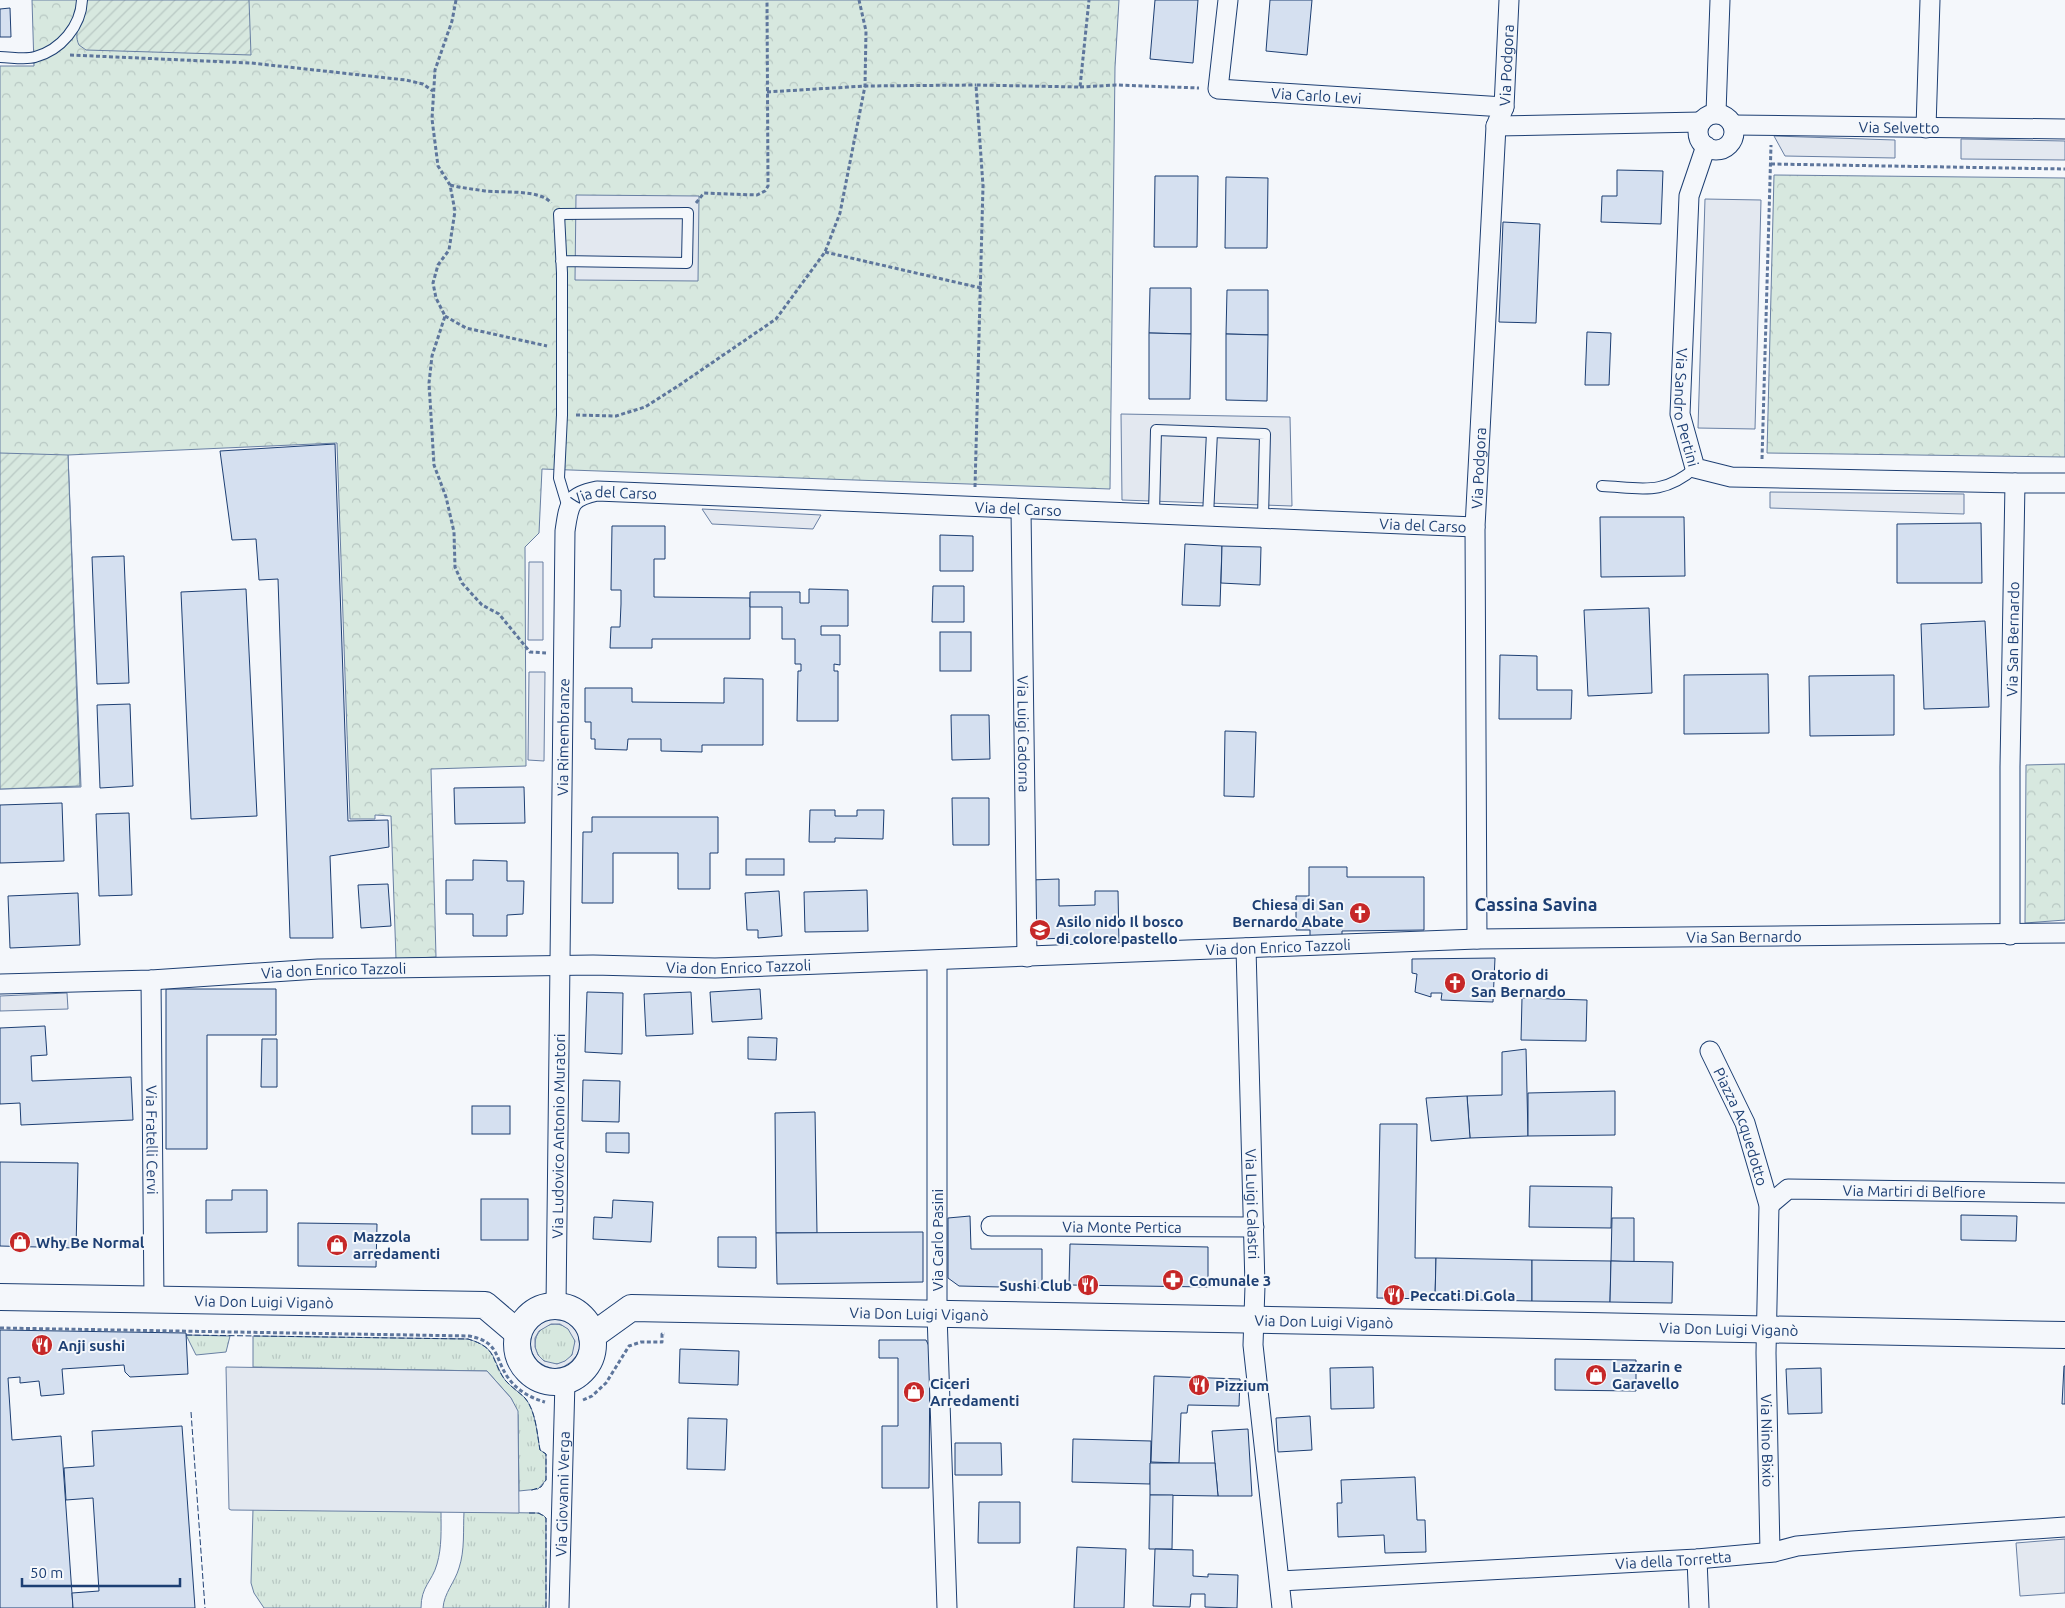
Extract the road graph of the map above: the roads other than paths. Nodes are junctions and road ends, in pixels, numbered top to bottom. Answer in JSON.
{"nodes":[{"id":1,"x":82,"y":0,"type":"edge"},
{"id":2,"x":1228,"y":0,"type":"edge"},
{"id":3,"x":1509,"y":0,"type":"edge"},
{"id":4,"x":1720,"y":0,"type":"edge"},
{"id":5,"x":1930,"y":0,"type":"edge"},
{"id":6,"x":0,"y":57,"type":"edge"},
{"id":7,"x":1504,"y":107,"type":"junction"},
{"id":8,"x":1708,"y":118,"type":"junction"},
{"id":9,"x":1733,"y":125,"type":"junction"},
{"id":10,"x":1496,"y":126,"type":"junction"},
{"id":11,"x":1926,"y":128,"type":"junction"},
{"id":12,"x":2065,"y":129,"type":"edge"},
{"id":13,"x":1706,"y":146,"type":"junction"},
{"id":14,"x":561,"y":261,"type":"junction"},
{"id":15,"x":1212,"y":432,"type":"junction"},
{"id":16,"x":1695,"y":468,"type":"junction"},
{"id":17,"x":2015,"y":483,"type":"junction"},
{"id":18,"x":2065,"y":483,"type":"edge"},
{"id":19,"x":1602,"y":486,"type":"dead end"},
{"id":20,"x":568,"y":508,"type":"junction"},
{"id":21,"x":1021,"y":510,"type":"junction"},
{"id":22,"x":1154,"y":514,"type":"junction"},
{"id":23,"x":1208,"y":516,"type":"junction"},
{"id":24,"x":1262,"y":518,"type":"junction"},
{"id":25,"x":1475,"y":527,"type":"junction"},
{"id":26,"x":2065,"y":933,"type":"edge"},
{"id":27,"x":2010,"y":935,"type":"junction"},
{"id":28,"x":1477,"y":939,"type":"junction"},
{"id":29,"x":1246,"y":948,"type":"junction"},
{"id":30,"x":1027,"y":957,"type":"junction"},
{"id":31,"x":937,"y":961,"type":"junction"},
{"id":32,"x":560,"y":966,"type":"junction"},
{"id":33,"x":151,"y":980,"type":"junction"},
{"id":34,"x":0,"y":984,"type":"edge"},
{"id":35,"x":1710,"y":1051,"type":"dead end"},
{"id":36,"x":2065,"y":1193,"type":"edge"},
{"id":37,"x":1769,"y":1205,"type":"junction"},
{"id":38,"x":990,"y":1226,"type":"dead end"},
{"id":39,"x":1254,"y":1226,"type":"junction"},
{"id":40,"x":0,"y":1297,"type":"edge"},
{"id":41,"x":154,"y":1300,"type":"junction"},
{"id":42,"x":556,"y":1306,"type":"junction"},
{"id":43,"x":937,"y":1314,"type":"junction"},
{"id":44,"x":1253,"y":1320,"type":"junction"},
{"id":45,"x":1768,"y":1330,"type":"junction"},
{"id":46,"x":518,"y":1333,"type":"junction"},
{"id":47,"x":592,"y":1336,"type":"junction"},
{"id":48,"x":2065,"y":1336,"type":"edge"},
{"id":49,"x":565,"y":1392,"type":"junction"},
{"id":50,"x":2065,"y":1527,"type":"edge"},
{"id":51,"x":1770,"y":1552,"type":"junction"},
{"id":52,"x":1697,"y":1559,"type":"junction"},
{"id":53,"x":1280,"y":1581,"type":"junction"},
{"id":54,"x":560,"y":1608,"type":"edge"},
{"id":55,"x":947,"y":1608,"type":"edge"},
{"id":56,"x":1282,"y":1608,"type":"edge"},
{"id":57,"x":1700,"y":1608,"type":"edge"}],
"edges":[{"from":1,"to":6,"type":"lane"},
{"from":2,"to":7,"type":"street","name":"Via Carlo Levi"},
{"from":3,"to":7,"type":"street","name":"Via Podgora"},
{"from":4,"to":8,"type":"street"},
{"from":5,"to":11,"type":"street"},
{"from":7,"to":10,"type":"street","name":"Via Podgora"},
{"from":8,"to":9,"type":"street"},
{"from":8,"to":10,"type":"street"},
{"from":8,"to":13,"type":"street"},
{"from":9,"to":11,"type":"street","name":"Via Selvetto"},
{"from":9,"to":13,"type":"street"},
{"from":10,"to":25,"type":"street","name":"Via Podgora"},
{"from":11,"to":12,"type":"street","name":"Via Selvetto"},
{"from":13,"to":16,"type":"street","name":"Via Sandro Pertini"},
{"from":14,"to":14,"type":"lane"},
{"from":14,"to":20,"type":"lane"},
{"from":15,"to":22,"type":"lane"},
{"from":15,"to":23,"type":"lane"},
{"from":15,"to":24,"type":"lane"},
{"from":16,"to":17,"type":"street","name":"Via Sandro Pertini"},
{"from":16,"to":19,"type":"lane"},
{"from":17,"to":18,"type":"street"},
{"from":17,"to":27,"type":"street","name":"Via San Bernardo"},
{"from":20,"to":21,"type":"street","name":"Via del Carso"},
{"from":20,"to":32,"type":"street","name":"Via Rimembranze"},
{"from":21,"to":22,"type":"street","name":"Via del Carso"},
{"from":21,"to":30,"type":"street","name":"Via Luigi Cadorna"},
{"from":22,"to":23,"type":"street","name":"Via del Carso"},
{"from":23,"to":24,"type":"street","name":"Via del Carso"},
{"from":24,"to":25,"type":"street","name":"Via del Carso"},
{"from":25,"to":28,"type":"street","name":"Via Podgora"},
{"from":26,"to":27,"type":"street","name":"Via San Bernardo"},
{"from":27,"to":28,"type":"street","name":"Via San Bernardo"},
{"from":28,"to":29,"type":"street","name":"Via don Enrico Tazzoli"},
{"from":29,"to":30,"type":"street","name":"Via don Enrico Tazzoli"},
{"from":29,"to":39,"type":"street","name":"Via Luigi Calastri"},
{"from":30,"to":31,"type":"street","name":"Via don Enrico Tazzoli"},
{"from":31,"to":32,"type":"street","name":"Via don Enrico Tazzoli"},
{"from":31,"to":43,"type":"street","name":"Via Carlo Pasini"},
{"from":32,"to":33,"type":"street","name":"Via don Enrico Tazzoli"},
{"from":32,"to":42,"type":"street","name":"Via Ludovico Antonio Muratori"},
{"from":33,"to":34,"type":"street","name":"Via don Enrico Tazzoli"},
{"from":33,"to":41,"type":"street","name":"Via Fratelli Cervi"},
{"from":35,"to":37,"type":"street","name":"Piazza Acquedotto"},
{"from":36,"to":37,"type":"street","name":"Via Martiri di Belfiore"},
{"from":37,"to":45,"type":"street","name":"Piazza Acquedotto"},
{"from":38,"to":39,"type":"street","name":"Via Monte Pertica"},
{"from":39,"to":44,"type":"street","name":"Via Luigi Calastri"},
{"from":40,"to":41,"type":"street","name":"Via Don Luigi Viganò"},
{"from":41,"to":46,"type":"street","name":"Via Don Luigi Viganò"},
{"from":42,"to":46,"type":"street"},
{"from":42,"to":47,"type":"street"},
{"from":43,"to":44,"type":"street","name":"Via Don Luigi Viganò"},
{"from":43,"to":47,"type":"street","name":"Via Don Luigi Viganò"},
{"from":43,"to":55,"type":"street","name":"Via Carlo Pasini"},
{"from":44,"to":45,"type":"street","name":"Via Don Luigi Viganò"},
{"from":44,"to":53,"type":"street","name":"Via Luigi Calastri"},
{"from":45,"to":48,"type":"street","name":"Via Don Luigi Viganò"},
{"from":45,"to":51,"type":"street","name":"Via Nino Bixio"},
{"from":46,"to":49,"type":"street"},
{"from":47,"to":49,"type":"street"},
{"from":49,"to":54,"type":"street","name":"Via Giovanni Verga"},
{"from":50,"to":51,"type":"street","name":"Via della Torretta"},
{"from":51,"to":52,"type":"street","name":"Via della Torretta"},
{"from":52,"to":53,"type":"street","name":"Via della Torretta"},
{"from":52,"to":57,"type":"street"},
{"from":53,"to":56,"type":"street","name":"Via Luigi Calastri"}]}
